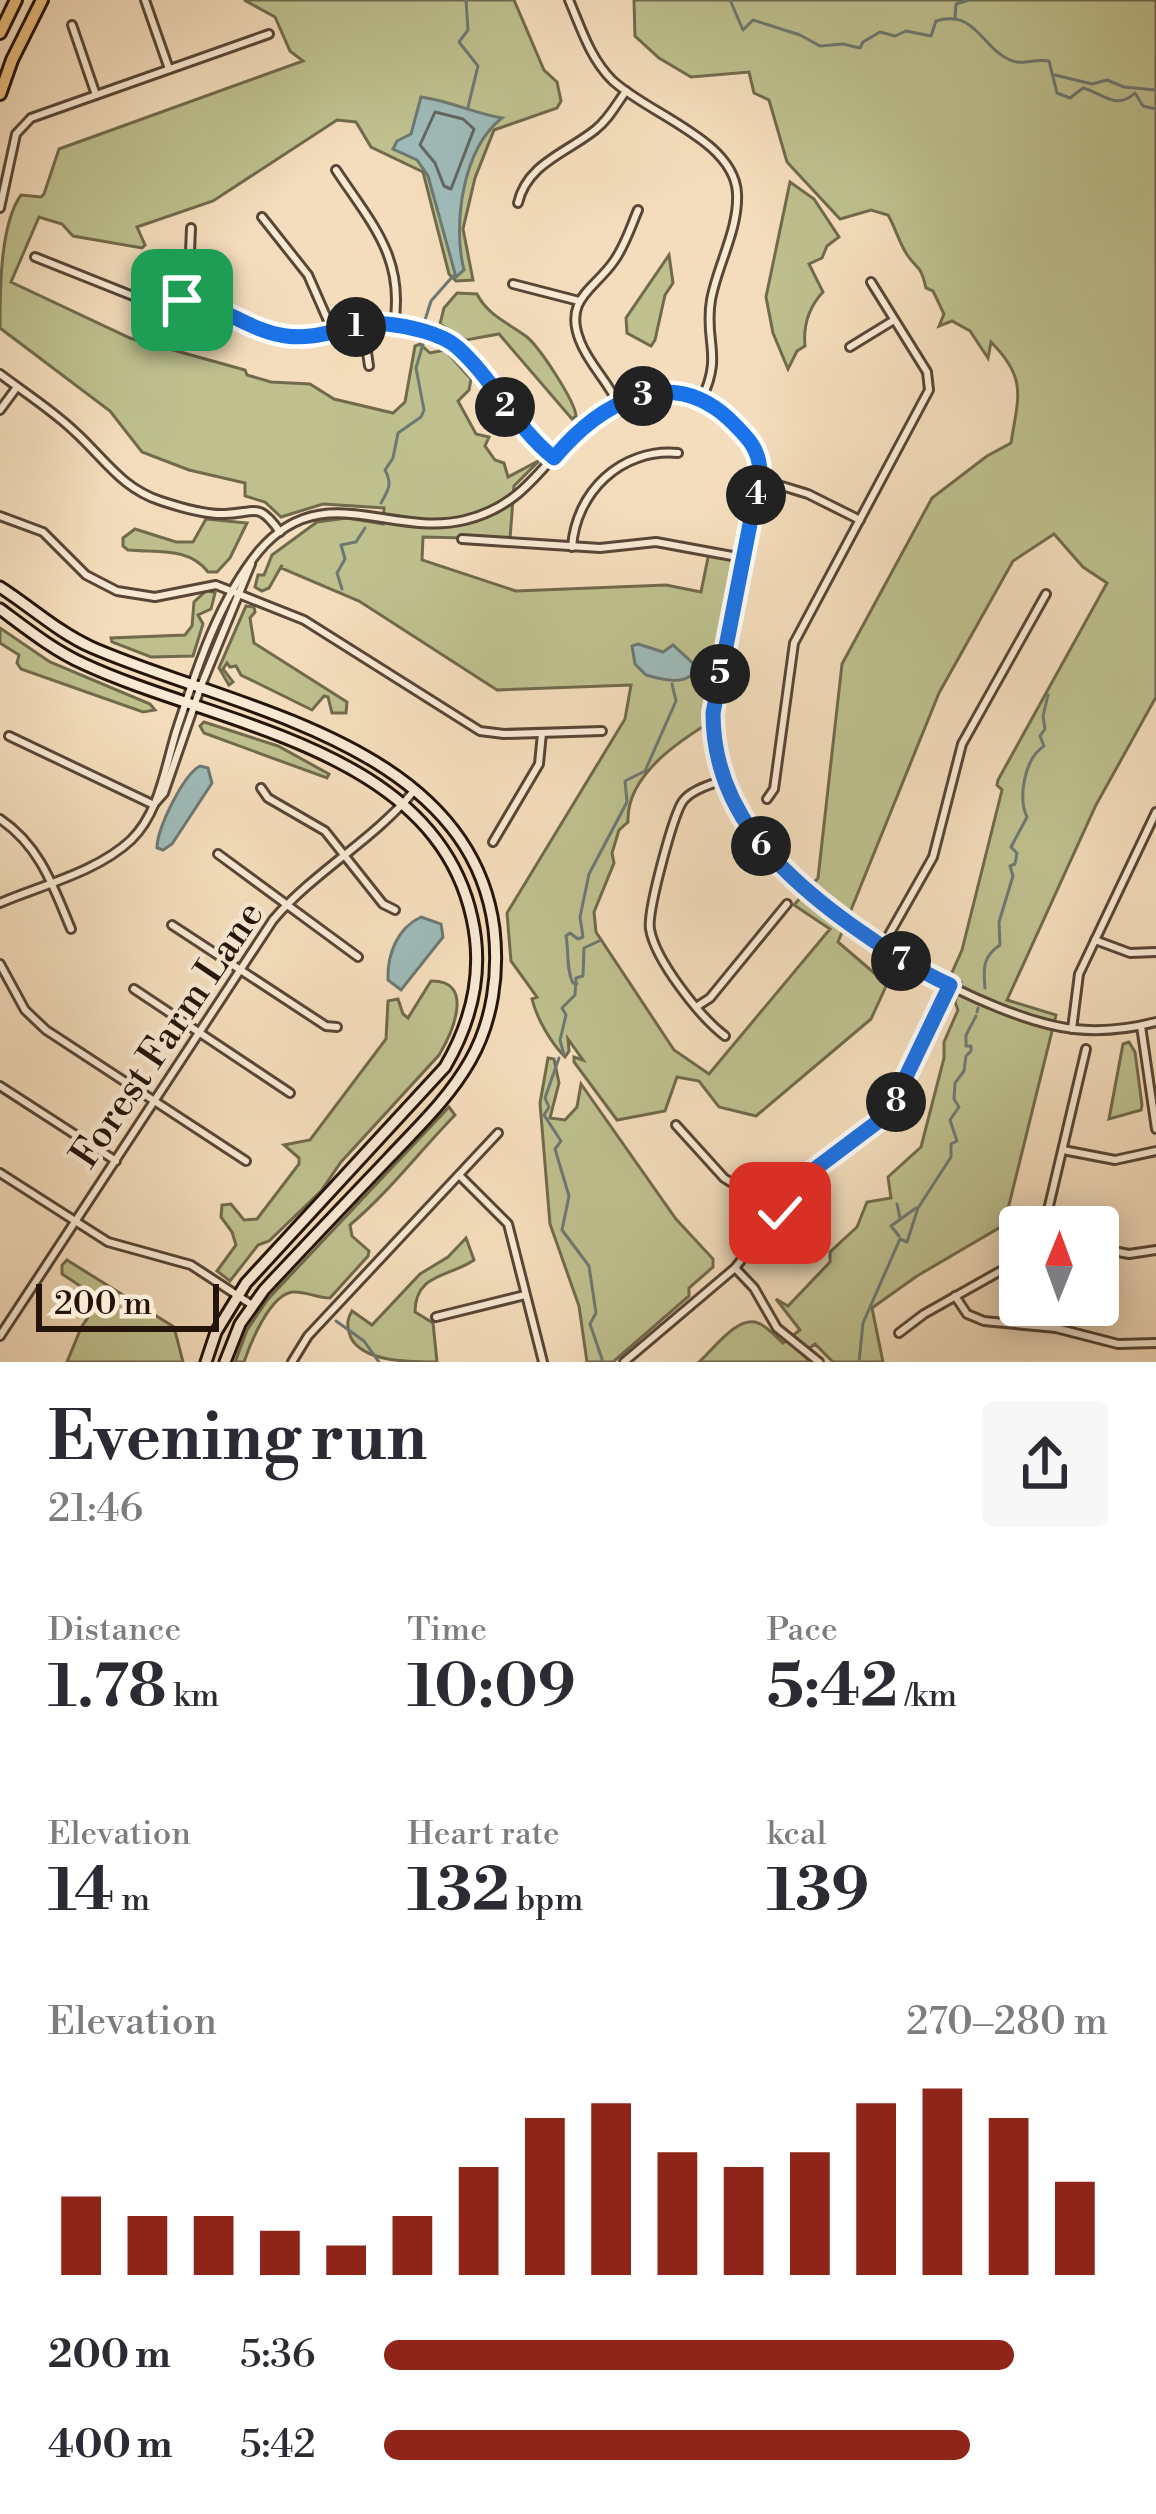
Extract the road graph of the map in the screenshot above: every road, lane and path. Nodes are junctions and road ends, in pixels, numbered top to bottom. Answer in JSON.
{"nodes":[{"id":1,"x":16,"y":0,"type":"edge"},
{"id":2,"x":42,"y":0,"type":"edge"},
{"id":3,"x":145,"y":0,"type":"edge"},
{"id":4,"x":569,"y":0,"type":"edge"},
{"id":5,"x":72,"y":26,"type":"dead end"},
{"id":6,"x":0,"y":33,"type":"edge"},
{"id":7,"x":269,"y":34,"type":"dead end"},
{"id":8,"x":169,"y":69,"type":"junction"},
{"id":9,"x":626,"y":91,"type":"junction"},
{"id":10,"x":0,"y":94,"type":"edge"},
{"id":11,"x":96,"y":95,"type":"junction"},
{"id":12,"x":336,"y":170,"type":"dead end"},
{"id":13,"x":518,"y":203,"type":"dead end"},
{"id":14,"x":0,"y":208,"type":"edge"},
{"id":15,"x":638,"y":210,"type":"dead end"},
{"id":16,"x":262,"y":217,"type":"dead end"},
{"id":17,"x":191,"y":228,"type":"dead end"},
{"id":18,"x":35,"y":257,"type":"dead end"},
{"id":19,"x":871,"y":282,"type":"dead end"},
{"id":20,"x":513,"y":284,"type":"dead end"},
{"id":21,"x":188,"y":300,"type":"junction"},
{"id":22,"x":580,"y":301,"type":"junction"},
{"id":23,"x":894,"y":320,"type":"junction"},
{"id":24,"x":363,"y":325,"type":"junction"},
{"id":25,"x":394,"y":325,"type":"junction"},
{"id":26,"x":332,"y":332,"type":"junction"},
{"id":27,"x":850,"y":347,"type":"dead end"},
{"id":28,"x":369,"y":366,"type":"dead end"},
{"id":29,"x":0,"y":374,"type":"edge"},
{"id":30,"x":17,"y":387,"type":"junction"},
{"id":31,"x":701,"y":398,"type":"junction"},
{"id":32,"x":619,"y":406,"type":"junction"},
{"id":33,"x":0,"y":410,"type":"edge"},
{"id":34,"x":678,"y":453,"type":"dead end"},
{"id":35,"x":554,"y":458,"type":"junction"},
{"id":36,"x":759,"y":479,"type":"junction"},
{"id":37,"x":0,"y":517,"type":"edge"},
{"id":38,"x":860,"y":520,"type":"junction"},
{"id":39,"x":280,"y":532,"type":"junction"},
{"id":40,"x":462,"y":539,"type":"dead end"},
{"id":41,"x":572,"y":547,"type":"junction"},
{"id":42,"x":743,"y":558,"type":"junction"},
{"id":43,"x":252,"y":561,"type":"junction"},
{"id":44,"x":0,"y":587,"type":"edge"},
{"id":45,"x":231,"y":591,"type":"junction"},
{"id":46,"x":1046,"y":594,"type":"dead end"},
{"id":47,"x":241,"y":595,"type":"junction"},
{"id":48,"x":0,"y":609,"type":"edge"},
{"id":49,"x":197,"y":684,"type":"junction"},
{"id":50,"x":191,"y":702,"type":"junction"},
{"id":51,"x":602,"y":730,"type":"dead end"},
{"id":52,"x":542,"y":733,"type":"junction"},
{"id":53,"x":8,"y":736,"type":"dead end"},
{"id":54,"x":725,"y":779,"type":"junction"},
{"id":55,"x":261,"y":788,"type":"dead end"},
{"id":56,"x":413,"y":791,"type":"junction"},
{"id":57,"x":766,"y":799,"type":"dead end"},
{"id":58,"x":154,"y":805,"type":"junction"},
{"id":59,"x":401,"y":806,"type":"junction"},
{"id":60,"x":1156,"y":812,"type":"edge"},
{"id":61,"x":0,"y":819,"type":"edge"},
{"id":62,"x":493,"y":842,"type":"dead end"},
{"id":63,"x":218,"y":854,"type":"dead end"},
{"id":64,"x":345,"y":854,"type":"junction"},
{"id":65,"x":51,"y":881,"type":"junction"},
{"id":66,"x":0,"y":903,"type":"edge"},
{"id":67,"x":287,"y":904,"type":"junction"},
{"id":68,"x":787,"y":904,"type":"dead end"},
{"id":69,"x":395,"y":910,"type":"dead end"},
{"id":70,"x":172,"y":925,"type":"dead end"},
{"id":71,"x":71,"y":929,"type":"dead end"},
{"id":72,"x":1095,"y":940,"type":"junction"},
{"id":73,"x":882,"y":947,"type":"junction"},
{"id":74,"x":1156,"y":952,"type":"edge"},
{"id":75,"x":358,"y":957,"type":"dead end"},
{"id":76,"x":0,"y":964,"type":"edge"},
{"id":77,"x":241,"y":970,"type":"junction"},
{"id":78,"x":950,"y":985,"type":"junction"},
{"id":79,"x":134,"y":989,"type":"dead end"},
{"id":80,"x":696,"y":1007,"type":"junction"},
{"id":81,"x":1156,"y":1022,"type":"edge"},
{"id":82,"x":1142,"y":1025,"type":"junction"},
{"id":83,"x":337,"y":1027,"type":"dead end"},
{"id":84,"x":1072,"y":1029,"type":"junction"},
{"id":85,"x":200,"y":1033,"type":"junction"},
{"id":86,"x":725,"y":1036,"type":"dead end"},
{"id":87,"x":1086,"y":1049,"type":"dead end"},
{"id":88,"x":0,"y":1086,"type":"edge"},
{"id":89,"x":290,"y":1093,"type":"dead end"},
{"id":90,"x":156,"y":1102,"type":"junction"},
{"id":91,"x":676,"y":1125,"type":"dead end"},
{"id":92,"x":1156,"y":1129,"type":"edge"},
{"id":93,"x":498,"y":1133,"type":"dead end"},
{"id":94,"x":1063,"y":1150,"type":"junction"},
{"id":95,"x":1156,"y":1151,"type":"edge"},
{"id":96,"x":116,"y":1161,"type":"junction"},
{"id":97,"x":246,"y":1161,"type":"dead end"},
{"id":98,"x":0,"y":1173,"type":"edge"},
{"id":99,"x":459,"y":1175,"type":"junction"},
{"id":100,"x":1049,"y":1206,"type":"edge"},
{"id":101,"x":780,"y":1213,"type":"junction"},
{"id":102,"x":76,"y":1223,"type":"junction"},
{"id":103,"x":1156,"y":1250,"type":"edge"},
{"id":104,"x":1119,"y":1251,"type":"edge"},
{"id":105,"x":735,"y":1268,"type":"junction"},
{"id":106,"x":999,"y":1272,"type":"edge"},
{"id":107,"x":526,"y":1294,"type":"junction"},
{"id":108,"x":236,"y":1296,"type":"junction"},
{"id":109,"x":956,"y":1296,"type":"junction"},
{"id":110,"x":252,"y":1305,"type":"junction"},
{"id":111,"x":4,"y":1310,"type":"dead end"},
{"id":112,"x":13,"y":1316,"type":"junction"},
{"id":113,"x":436,"y":1318,"type":"dead end"},
{"id":114,"x":899,"y":1333,"type":"dead end"},
{"id":115,"x":0,"y":1336,"type":"edge"},
{"id":116,"x":1156,"y":1342,"type":"edge"},
{"id":117,"x":540,"y":1361,"type":"edge"},
{"id":118,"x":206,"y":1362,"type":"edge"},
{"id":119,"x":225,"y":1362,"type":"edge"},
{"id":120,"x":293,"y":1362,"type":"edge"},
{"id":121,"x":624,"y":1362,"type":"edge"},
{"id":122,"x":819,"y":1362,"type":"edge"}],
"edges":[{"from":1,"to":6,"type":"main road"},
{"from":2,"to":10,"type":"main road"},
{"from":3,"to":8,"type":"street"},
{"from":4,"to":9,"type":"street"},
{"from":5,"to":11,"type":"street"},
{"from":7,"to":8,"type":"street"},
{"from":8,"to":11,"type":"street"},
{"from":9,"to":13,"type":"street"},
{"from":9,"to":31,"type":"street"},
{"from":11,"to":14,"type":"street"},
{"from":12,"to":25,"type":"street"},
{"from":15,"to":22,"type":"street"},
{"from":16,"to":26,"type":"street"},
{"from":17,"to":21,"type":"street"},
{"from":18,"to":21,"type":"street"},
{"from":19,"to":23,"type":"street"},
{"from":20,"to":22,"type":"street"},
{"from":21,"to":26,"type":"street"},
{"from":22,"to":32,"type":"street"},
{"from":23,"to":27,"type":"street"},
{"from":23,"to":38,"type":"street"},
{"from":24,"to":25,"type":"street"},
{"from":24,"to":26,"type":"street"},
{"from":24,"to":28,"type":"street"},
{"from":25,"to":35,"type":"street"},
{"from":29,"to":30,"type":"street"},
{"from":30,"to":33,"type":"street"},
{"from":30,"to":39,"type":"street"},
{"from":31,"to":32,"type":"street"},
{"from":31,"to":36,"type":"street"},
{"from":32,"to":35,"type":"street"},
{"from":34,"to":41,"type":"street"},
{"from":35,"to":39,"type":"street"},
{"from":36,"to":38,"type":"street"},
{"from":36,"to":42,"type":"street"},
{"from":37,"to":45,"type":"street"},
{"from":38,"to":57,"type":"street"},
{"from":39,"to":43,"type":"street"},
{"from":40,"to":41,"type":"street"},
{"from":41,"to":42,"type":"street"},
{"from":42,"to":54,"type":"street"},
{"from":43,"to":45,"type":"street"},
{"from":43,"to":47,"type":"street"},
{"from":44,"to":49,"type":"main road"},
{"from":45,"to":47,"type":"street"},
{"from":45,"to":49,"type":"street"},
{"from":46,"to":73,"type":"street"},
{"from":47,"to":49,"type":"street"},
{"from":47,"to":52,"type":"street"},
{"from":48,"to":50,"type":"main road"},
{"from":49,"to":50,"type":"street"},
{"from":49,"to":56,"type":"main road"},
{"from":50,"to":58,"type":"street"},
{"from":50,"to":59,"type":"main road"},
{"from":51,"to":52,"type":"street"},
{"from":52,"to":62,"type":"street"},
{"from":53,"to":58,"type":"street"},
{"from":54,"to":73,"type":"street"},
{"from":54,"to":80,"type":"street"},
{"from":55,"to":64,"type":"street"},
{"from":56,"to":59,"type":"street","name":"Forest Farm Lane"},
{"from":56,"to":110,"type":"main road"},
{"from":58,"to":65,"type":"street"},
{"from":59,"to":64,"type":"street","name":"Forest Farm Lane"},
{"from":59,"to":108,"type":"main road"},
{"from":60,"to":72,"type":"street"},
{"from":61,"to":65,"type":"street"},
{"from":63,"to":67,"type":"street"},
{"from":64,"to":67,"type":"street","name":"Forest Farm Lane"},
{"from":64,"to":69,"type":"street"},
{"from":65,"to":66,"type":"street"},
{"from":65,"to":71,"type":"street"},
{"from":67,"to":75,"type":"street"},
{"from":67,"to":77,"type":"street","name":"Forest Farm Lane"},
{"from":68,"to":80,"type":"street"},
{"from":70,"to":77,"type":"street"},
{"from":72,"to":74,"type":"street"},
{"from":72,"to":84,"type":"street"},
{"from":73,"to":78,"type":"street"},
{"from":76,"to":90,"type":"street"},
{"from":77,"to":83,"type":"street"},
{"from":77,"to":85,"type":"street","name":"Forest Farm Lane"},
{"from":78,"to":84,"type":"street"},
{"from":78,"to":101,"type":"street"},
{"from":79,"to":85,"type":"street"},
{"from":80,"to":86,"type":"street"},
{"from":81,"to":82,"type":"street"},
{"from":82,"to":84,"type":"street"},
{"from":82,"to":92,"type":"street"},
{"from":85,"to":89,"type":"street"},
{"from":85,"to":90,"type":"street","name":"Forest Farm Lane"},
{"from":87,"to":94,"type":"street"},
{"from":88,"to":96,"type":"street"},
{"from":90,"to":96,"type":"street","name":"Forest Farm Lane"},
{"from":90,"to":97,"type":"street"},
{"from":91,"to":101,"type":"street"},
{"from":93,"to":99,"type":"street"},
{"from":94,"to":95,"type":"street"},
{"from":94,"to":100,"type":"street"},
{"from":96,"to":102,"type":"street","name":"Forest Farm Lane"},
{"from":98,"to":102,"type":"street"},
{"from":99,"to":107,"type":"street"},
{"from":99,"to":120,"type":"street"},
{"from":101,"to":105,"type":"street"},
{"from":102,"to":108,"type":"street"},
{"from":102,"to":112,"type":"street","name":"Forest Farm Lane"},
{"from":103,"to":104,"type":"street"},
{"from":105,"to":121,"type":"street"},
{"from":105,"to":122,"type":"street"},
{"from":106,"to":109,"type":"street"},
{"from":107,"to":113,"type":"street"},
{"from":107,"to":117,"type":"street"},
{"from":108,"to":110,"type":"street"},
{"from":108,"to":118,"type":"main road"},
{"from":109,"to":114,"type":"street"},
{"from":109,"to":116,"type":"street"},
{"from":110,"to":119,"type":"main road"},
{"from":111,"to":112,"type":"street"},
{"from":112,"to":115,"type":"street","name":"Forest Farm Lane"}]}
